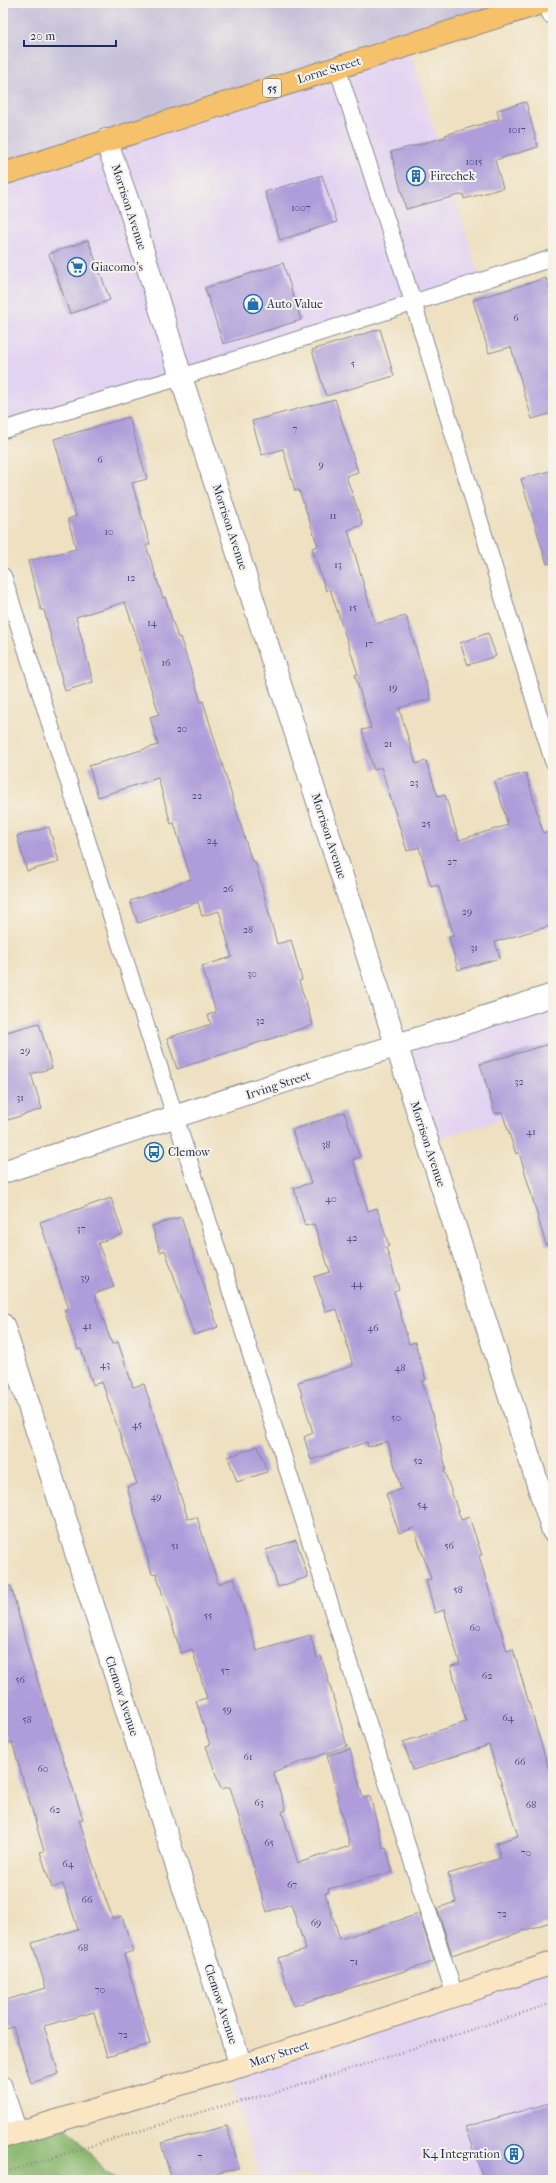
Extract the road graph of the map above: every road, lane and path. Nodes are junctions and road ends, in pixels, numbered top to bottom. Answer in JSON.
{"nodes":[{"id":1,"x":541,"y":3,"type":"edge"},
{"id":2,"x":550,"y":3,"type":"edge"},
{"id":3,"x":553,"y":13,"type":"edge"},
{"id":4,"x":337,"y":67,"type":"junction"},
{"id":5,"x":106,"y":140,"type":"junction"},
{"id":6,"x":3,"y":174,"type":"edge"},
{"id":7,"x":553,"y":258,"type":"edge"},
{"id":8,"x":413,"y":302,"type":"junction"},
{"id":9,"x":182,"y":377,"type":"junction"},
{"id":10,"x":3,"y":430,"type":"edge"},
{"id":11,"x":3,"y":576,"type":"edge"},
{"id":12,"x":553,"y":761,"type":"edge"},
{"id":13,"x":553,"y":995,"type":"edge"},
{"id":14,"x":397,"y":1047,"type":"junction"},
{"id":15,"x":177,"y":1117,"type":"junction"},
{"id":16,"x":3,"y":1172,"type":"edge"},
{"id":17,"x":3,"y":1325,"type":"edge"},
{"id":18,"x":553,"y":1531,"type":"edge"},
{"id":19,"x":553,"y":1963,"type":"edge"},
{"id":20,"x":455,"y":1996,"type":"junction"},
{"id":21,"x":553,"y":2003,"type":"edge"},
{"id":22,"x":241,"y":2066,"type":"junction"},
{"id":23,"x":3,"y":2084,"type":"edge"},
{"id":24,"x":11,"y":2135,"type":"edge"},
{"id":25,"x":3,"y":2172,"type":"edge"}],
"edges":[{"from":1,"to":4,"type":"main road","name":"Lorne Street","number":"55"},
{"from":2,"to":3,"type":"street"},
{"from":4,"to":5,"type":"main road","name":"Lorne Street","number":"55"},
{"from":4,"to":8,"type":"lane"},
{"from":5,"to":6,"type":"main road","name":"Lorne Street","number":"55"},
{"from":5,"to":9,"type":"street","name":"Morrison Avenue"},
{"from":7,"to":8,"type":"lane"},
{"from":8,"to":9,"type":"lane"},
{"from":8,"to":12,"type":"lane"},
{"from":9,"to":10,"type":"lane"},
{"from":9,"to":14,"type":"street","name":"Morrison Avenue"},
{"from":11,"to":15,"type":"lane"},
{"from":13,"to":14,"type":"street","name":"Irving Street"},
{"from":14,"to":15,"type":"street","name":"Irving Street"},
{"from":14,"to":18,"type":"street","name":"Morrison Avenue"},
{"from":15,"to":16,"type":"street","name":"Irving Street"},
{"from":15,"to":20,"type":"lane"},
{"from":17,"to":22,"type":"street","name":"Clemow Avenue"},
{"from":19,"to":20,"type":"street","name":"Mary Street"},
{"from":20,"to":22,"type":"street","name":"Mary Street"},
{"from":21,"to":25,"type":"path"},
{"from":22,"to":24,"type":"street","name":"Mary Street"},
{"from":23,"to":24,"type":"lane"}]}
